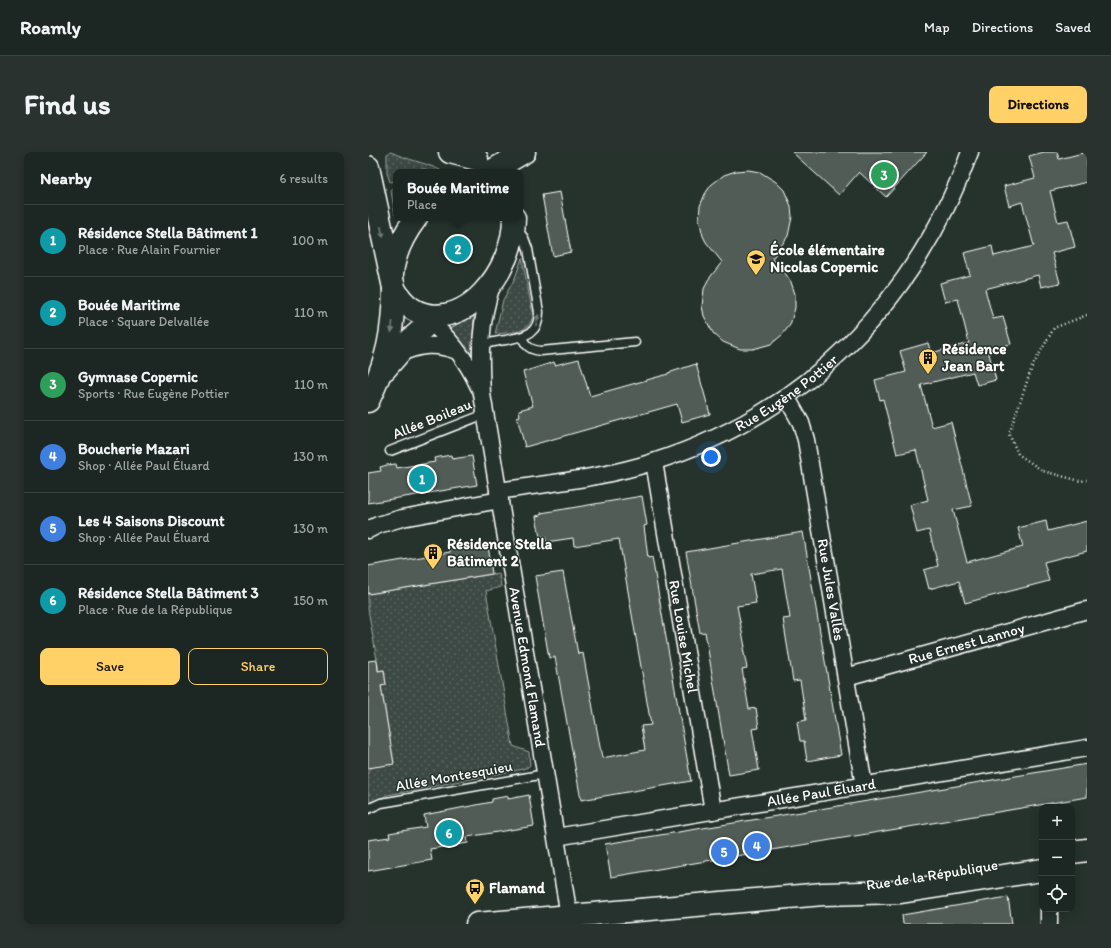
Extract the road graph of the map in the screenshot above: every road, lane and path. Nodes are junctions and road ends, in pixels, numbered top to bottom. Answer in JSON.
{"nodes":[{"id":1,"x":450,"y":152,"type":"edge"},
{"id":2,"x":970,"y":152,"type":"edge"},
{"id":3,"x":518,"y":159,"type":"edge"},
{"id":4,"x":482,"y":164,"type":"edge"},
{"id":5,"x":368,"y":167,"type":"edge"},
{"id":6,"x":372,"y":205,"type":"edge"},
{"id":7,"x":414,"y":221,"type":"edge"},
{"id":8,"x":514,"y":222,"type":"edge"},
{"id":9,"x":494,"y":279,"type":"junction"},
{"id":10,"x":393,"y":286,"type":"junction"},
{"id":11,"x":1087,"y":315,"type":"edge"},
{"id":12,"x":428,"y":316,"type":"junction"},
{"id":13,"x":522,"y":337,"type":"junction"},
{"id":14,"x":635,"y":342,"type":"dead end"},
{"id":15,"x":480,"y":344,"type":"junction"},
{"id":16,"x":458,"y":351,"type":"junction"},
{"id":17,"x":398,"y":354,"type":"junction"},
{"id":18,"x":380,"y":375,"type":"junction"},
{"id":19,"x":482,"y":394,"type":"junction"},
{"id":20,"x":787,"y":398,"type":"junction"},
{"id":21,"x":368,"y":401,"type":"edge"},
{"id":22,"x":485,"y":414,"type":"junction"},
{"id":23,"x":390,"y":451,"type":"dead end"},
{"id":24,"x":654,"y":462,"type":"junction"},
{"id":25,"x":1087,"y":480,"type":"edge"},
{"id":26,"x":499,"y":495,"type":"junction"},
{"id":27,"x":368,"y":530,"type":"edge"},
{"id":28,"x":1087,"y":610,"type":"edge"},
{"id":29,"x":846,"y":677,"type":"junction"},
{"id":30,"x":1087,"y":748,"type":"edge"},
{"id":31,"x":545,"y":774,"type":"junction"},
{"id":32,"x":864,"y":786,"type":"junction"},
{"id":33,"x":368,"y":809,"type":"edge"},
{"id":34,"x":713,"y":811,"type":"junction"},
{"id":35,"x":556,"y":837,"type":"junction"},
{"id":36,"x":1087,"y":850,"type":"edge"},
{"id":37,"x":1075,"y":852,"type":"edge"},
{"id":38,"x":1039,"y":857,"type":"edge"},
{"id":39,"x":1087,"y":864,"type":"edge"},
{"id":40,"x":1075,"y":866,"type":"edge"},
{"id":41,"x":1039,"y":870,"type":"edge"},
{"id":42,"x":823,"y":894,"type":"junction"},
{"id":43,"x":1049,"y":912,"type":"edge"},
{"id":44,"x":569,"y":916,"type":"junction"},
{"id":45,"x":477,"y":924,"type":"edge"},
{"id":46,"x":1049,"y":924,"type":"edge"}],
"edges":[{"from":1,"to":4,"type":"street"},
{"from":2,"to":20,"type":"street","name":"Rue Eugène Pottier"},
{"from":3,"to":4,"type":"street"},
{"from":5,"to":6,"type":"street"},
{"from":6,"to":10,"type":"street","one_way":true},
{"from":7,"to":10,"type":"street"},
{"from":8,"to":9,"type":"street"},
{"from":13,"to":8,"type":"lane","one_way":true},
{"from":9,"to":12,"type":"street"},
{"from":9,"to":15,"type":"street"},
{"from":10,"to":12,"type":"street"},
{"from":10,"to":18,"type":"street","one_way":true},
{"from":11,"to":25,"type":"path"},
{"from":12,"to":16,"type":"street"},
{"from":12,"to":17,"type":"street"},
{"from":13,"to":14,"type":"lane"},
{"from":13,"to":15,"type":"lane"},
{"from":15,"to":19,"type":"street"},
{"from":16,"to":17,"type":"street"},
{"from":16,"to":19,"type":"street"},
{"from":17,"to":18,"type":"street"},
{"from":18,"to":21,"type":"street"},
{"from":19,"to":22,"type":"street","name":"Avenue Edmond Flamand"},
{"from":20,"to":24,"type":"street","name":"Rue Eugène Pottier"},
{"from":20,"to":29,"type":"street","name":"Rue Jules Vallès"},
{"from":22,"to":23,"type":"lane","name":"Allée Boileau"},
{"from":22,"to":26,"type":"street","name":"Avenue Edmond Flamand"},
{"from":24,"to":26,"type":"street","name":"Rue Eugène Pottier"},
{"from":24,"to":34,"type":"street","name":"Rue Louise Michel"},
{"from":26,"to":27,"type":"street","name":"Rue Eugène Pottier"},
{"from":26,"to":31,"type":"street","name":"Avenue Edmond Flamand"},
{"from":28,"to":29,"type":"street","name":"Rue Ernest Lannoy"},
{"from":29,"to":32,"type":"street","name":"Rue Jules Vallès"},
{"from":30,"to":32,"type":"street","name":"Allée Paul Éluard"},
{"from":31,"to":33,"type":"lane","name":"Allée Montesquieu"},
{"from":31,"to":35,"type":"street","name":"Avenue Edmond Flamand"},
{"from":32,"to":34,"type":"street","name":"Allée Paul Éluard"},
{"from":34,"to":35,"type":"street","name":"Allée Paul Éluard"},
{"from":35,"to":44,"type":"street","name":"Avenue Edmond Flamand"},
{"from":36,"to":37,"type":"street"},
{"from":38,"to":42,"type":"street","name":"Rue de la République"},
{"from":39,"to":40,"type":"street"},
{"from":41,"to":42,"type":"street","name":"Rue de la République"},
{"from":42,"to":44,"type":"street","name":"Rue de la République"},
{"from":43,"to":46,"type":"street"},
{"from":44,"to":45,"type":"street","name":"Rue de la République"}]}
